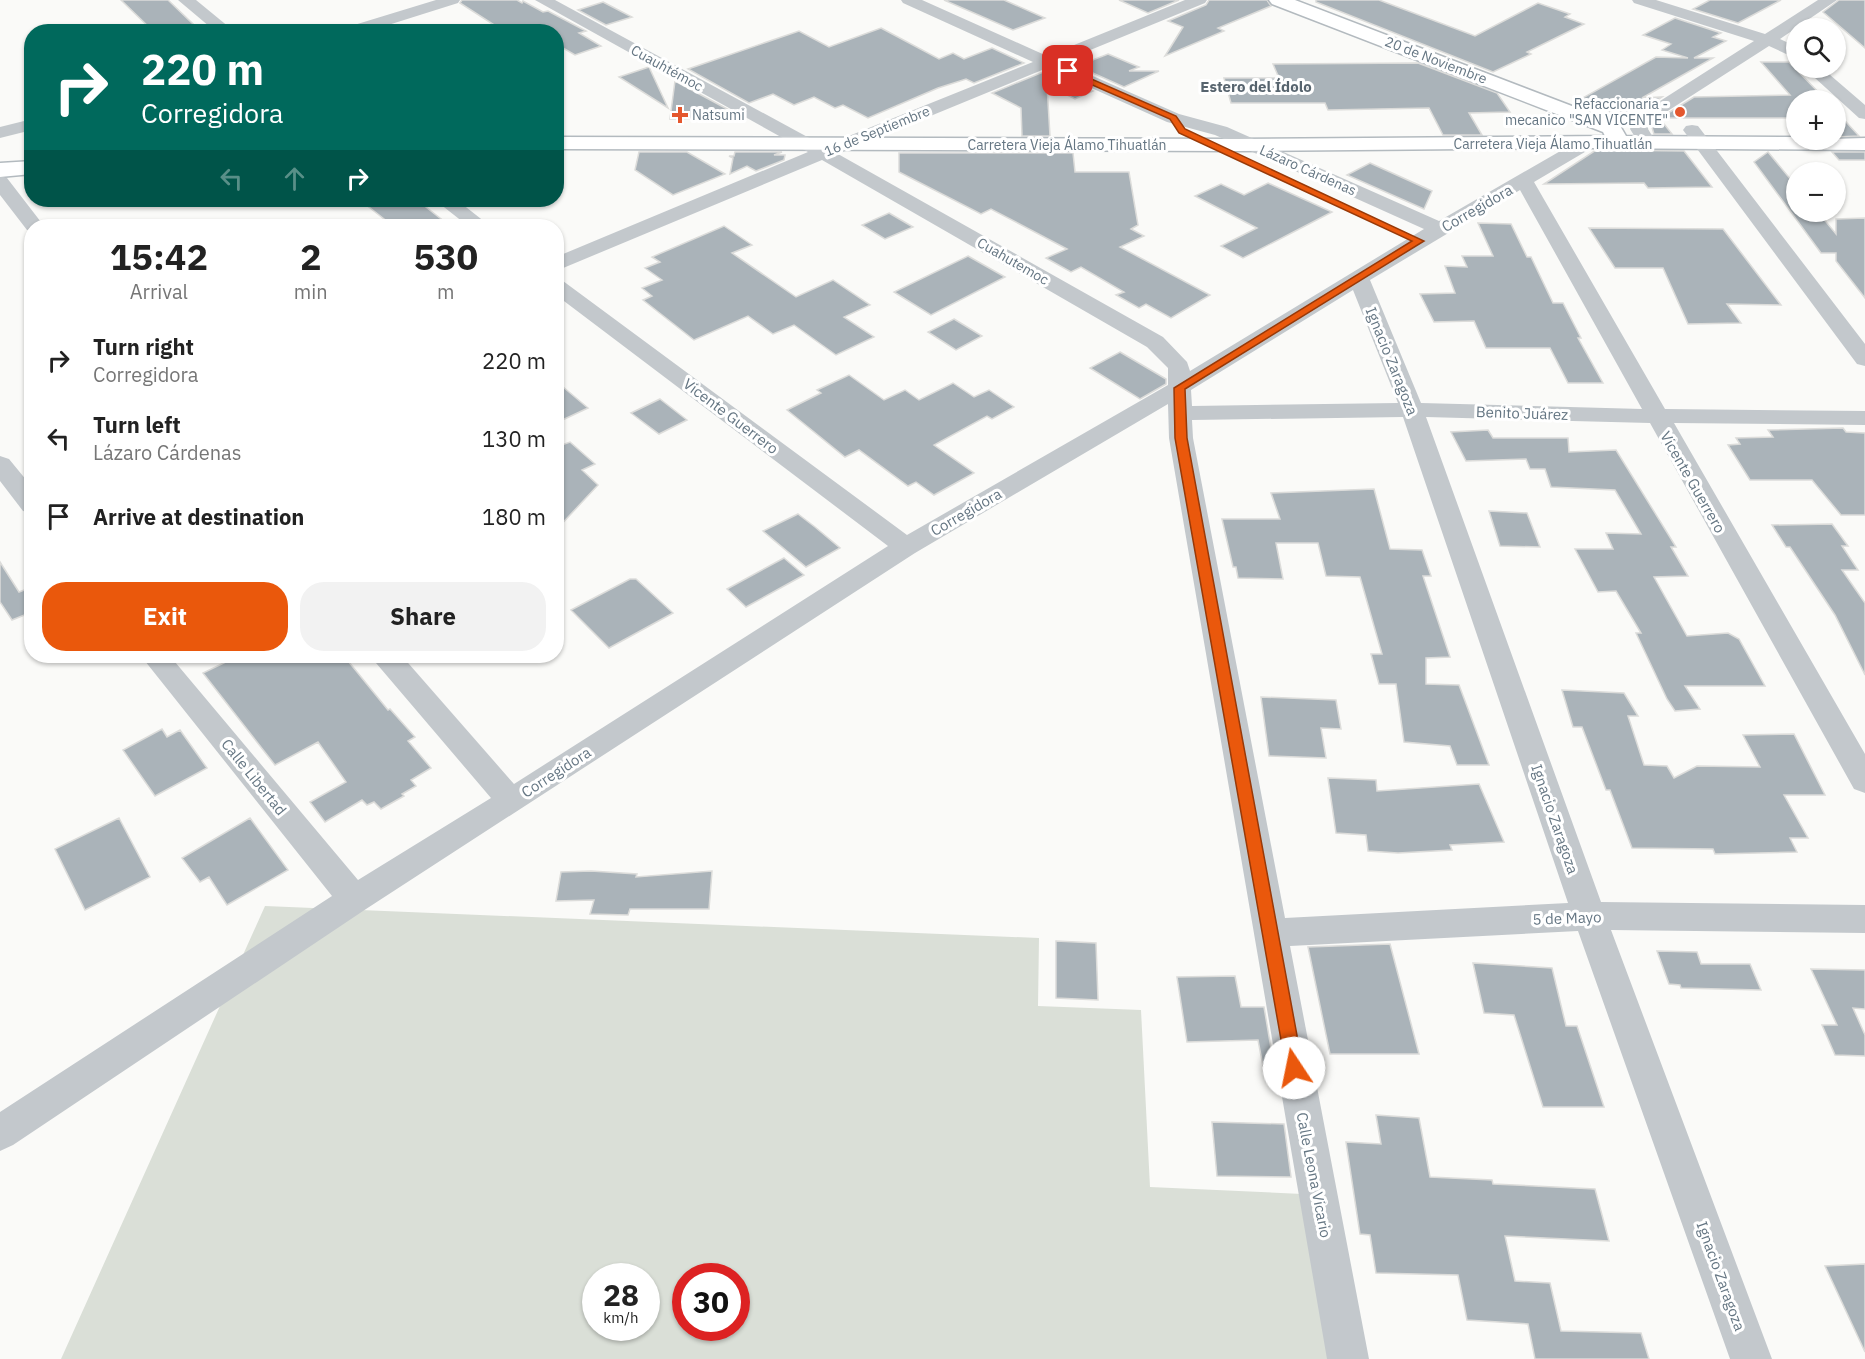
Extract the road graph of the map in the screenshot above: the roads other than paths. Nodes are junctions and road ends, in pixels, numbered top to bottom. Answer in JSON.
{"nodes":[{"id":1,"x":186,"y":0,"type":"edge"},
{"id":2,"x":452,"y":0,"type":"edge"},
{"id":3,"x":543,"y":0,"type":"edge"},
{"id":4,"x":909,"y":0,"type":"edge"},
{"id":5,"x":1199,"y":0,"type":"edge"},
{"id":6,"x":1640,"y":0,"type":"edge"},
{"id":7,"x":1829,"y":0,"type":"edge"},
{"id":8,"x":1271,"y":2,"type":"edge"},
{"id":9,"x":217,"y":24,"type":"edge"},
{"id":10,"x":373,"y":24,"type":"edge"},
{"id":11,"x":1765,"y":40,"type":"junction"},
{"id":12,"x":1786,"y":48,"type":"edge"},
{"id":13,"x":1405,"y":54,"type":"junction"},
{"id":14,"x":1047,"y":62,"type":"junction"},
{"id":15,"x":1824,"y":78,"type":"edge"},
{"id":16,"x":1865,"y":114,"type":"edge"},
{"id":17,"x":1178,"y":124,"type":"junction"},
{"id":18,"x":24,"y":126,"type":"edge"},
{"id":19,"x":1865,"y":128,"type":"edge"},
{"id":20,"x":564,"y":129,"type":"edge"},
{"id":21,"x":880,"y":129,"type":"junction"},
{"id":22,"x":1846,"y":129,"type":"edge"},
{"id":23,"x":781,"y":130,"type":"junction"},
{"id":24,"x":1786,"y":130,"type":"edge"},
{"id":25,"x":0,"y":133,"type":"edge"},
{"id":26,"x":1584,"y":135,"type":"junction"},
{"id":27,"x":1616,"y":135,"type":"junction"},
{"id":28,"x":1643,"y":137,"type":"junction"},
{"id":29,"x":1698,"y":137,"type":"junction"},
{"id":30,"x":1217,"y":138,"type":"junction"},
{"id":31,"x":564,"y":142,"type":"edge"},
{"id":32,"x":845,"y":144,"type":"junction"},
{"id":33,"x":1865,"y":144,"type":"edge"},
{"id":34,"x":1254,"y":145,"type":"junction"},
{"id":35,"x":815,"y":148,"type":"junction"},
{"id":36,"x":24,"y":168,"type":"edge"},
{"id":37,"x":0,"y":170,"type":"edge"},
{"id":38,"x":24,"y":177,"type":"edge"},
{"id":39,"x":0,"y":180,"type":"edge"},
{"id":40,"x":1524,"y":181,"type":"junction"},
{"id":41,"x":454,"y":207,"type":"edge"},
{"id":42,"x":1357,"y":212,"type":"dead end"},
{"id":43,"x":29,"y":219,"type":"edge"},
{"id":44,"x":471,"y":219,"type":"edge"},
{"id":45,"x":1419,"y":234,"type":"junction"},
{"id":46,"x":564,"y":261,"type":"edge"},
{"id":47,"x":1359,"y":279,"type":"junction"},
{"id":48,"x":564,"y":291,"type":"edge"},
{"id":49,"x":1865,"y":358,"type":"edge"},
{"id":50,"x":1179,"y":400,"type":"junction"},
{"id":51,"x":1412,"y":410,"type":"junction"},
{"id":52,"x":1656,"y":416,"type":"junction"},
{"id":53,"x":1865,"y":418,"type":"edge"},
{"id":54,"x":15,"y":473,"type":"edge"},
{"id":55,"x":24,"y":490,"type":"edge"},
{"id":56,"x":906,"y":548,"type":"junction"},
{"id":57,"x":161,"y":663,"type":"edge"},
{"id":58,"x":392,"y":663,"type":"edge"},
{"id":59,"x":1865,"y":781,"type":"edge"},
{"id":60,"x":511,"y":801,"type":"junction"},
{"id":61,"x":354,"y":899,"type":"junction"},
{"id":62,"x":1589,"y":916,"type":"junction"},
{"id":63,"x":1865,"y":919,"type":"edge"},
{"id":64,"x":1269,"y":933,"type":"junction"},
{"id":65,"x":0,"y":1133,"type":"edge"},
{"id":66,"x":1348,"y":1359,"type":"edge"},
{"id":67,"x":1751,"y":1359,"type":"edge"}],
"edges":[{"from":1,"to":9,"type":"street"},
{"from":2,"to":10,"type":"street"},
{"from":3,"to":23,"type":"street","name":"Cuauhtémoc"},
{"from":4,"to":14,"type":"street"},
{"from":5,"to":14,"type":"street","name":"16 de Septiembre"},
{"from":6,"to":11,"type":"street"},
{"from":7,"to":11,"type":"street"},
{"from":8,"to":13,"type":"main road","name":"20 de Noviembre"},
{"from":11,"to":12,"type":"street"},
{"from":11,"to":28,"type":"street"},
{"from":13,"to":26,"type":"main road","name":"20 de Noviembre"},
{"from":13,"to":27,"type":"main road","name":"20 de Noviembre"},
{"from":14,"to":17,"type":"street"},
{"from":14,"to":21,"type":"street","name":"16 de Septiembre"},
{"from":15,"to":16,"type":"street"},
{"from":17,"to":21,"type":"main road","name":"Carretera Vieja Álamo Tihuatlán"},
{"from":17,"to":30,"type":"main road","name":"Carretera Vieja Álamo Tihuatlán"},
{"from":18,"to":25,"type":"street"},
{"from":19,"to":22,"type":"main road"},
{"from":20,"to":23,"type":"main road","name":"Carretera Vieja Álamo Tihuatlán"},
{"from":21,"to":23,"type":"main road","name":"Carretera Vieja Álamo Tihuatlán"},
{"from":21,"to":32,"type":"street","name":"16 de Septiembre"},
{"from":23,"to":35,"type":"street","name":"Cuauhtémoc"},
{"from":24,"to":29,"type":"main road","name":"Carretera Vieja Álamo Tihuatlán"},
{"from":26,"to":27,"type":"main road","name":"Carretera Vieja Álamo Tihuatlán"},
{"from":26,"to":30,"type":"main road","name":"Carretera Vieja Álamo Tihuatlán"},
{"from":26,"to":34,"type":"main road","name":"Carretera Vieja Álamo Tihuatlán"},
{"from":26,"to":40,"type":"street","name":"Corregidora"},
{"from":27,"to":28,"type":"main road","name":"Carretera Vieja Álamo Tihuatlán"},
{"from":28,"to":29,"type":"main road","name":"Carretera Vieja Álamo Tihuatlán"},
{"from":29,"to":33,"type":"main road","name":"Carretera Vieja Álamo Tihuatlán"},
{"from":29,"to":49,"type":"street"},
{"from":30,"to":32,"type":"main road","name":"Carretera Vieja Álamo Tihuatlán"},
{"from":30,"to":34,"type":"main road","name":"Carretera Vieja Álamo Tihuatlán"},
{"from":30,"to":42,"type":"street","name":"Lázaro Cárdenas"},
{"from":31,"to":35,"type":"main road","name":"Carretera Vieja Álamo Tihuatlán"},
{"from":32,"to":35,"type":"main road","name":"Carretera Vieja Álamo Tihuatlán"},
{"from":34,"to":45,"type":"street","name":"Lázaro Cárdenas"},
{"from":35,"to":46,"type":"street","name":"16 de Septiembre"},
{"from":35,"to":50,"type":"street","name":"Cuahutemoc"},
{"from":36,"to":37,"type":"main road"},
{"from":38,"to":39,"type":"main road"},
{"from":39,"to":43,"type":"street"},
{"from":40,"to":45,"type":"street","name":"Corregidora"},
{"from":40,"to":52,"type":"street","name":"Vicente Guerrero"},
{"from":41,"to":44,"type":"street"},
{"from":45,"to":47,"type":"street","name":"Corregidora"},
{"from":47,"to":50,"type":"street","name":"Corregidora"},
{"from":47,"to":51,"type":"street","name":"Ignacio Zaragoza"},
{"from":48,"to":56,"type":"street","name":"Vicente Guerrero"},
{"from":50,"to":51,"type":"street","name":"Benito Juárez"},
{"from":50,"to":56,"type":"street","name":"Corregidora"},
{"from":50,"to":64,"type":"street","name":"Calle Leona Vicario"},
{"from":51,"to":52,"type":"street","name":"Benito Juárez"},
{"from":51,"to":62,"type":"street","name":"Ignacio Zaragoza"},
{"from":52,"to":53,"type":"street","name":"Benito Juárez"},
{"from":52,"to":59,"type":"street","name":"Vicente Guerrero"},
{"from":54,"to":55,"type":"street"},
{"from":56,"to":60,"type":"street","name":"Corregidora"},
{"from":57,"to":61,"type":"street","name":"Calle Libertad"},
{"from":58,"to":60,"type":"street"},
{"from":60,"to":61,"type":"street","name":"Corregidora"},
{"from":61,"to":65,"type":"street","name":"Corregidora"},
{"from":62,"to":63,"type":"street","name":"5 de Mayo"},
{"from":62,"to":64,"type":"street","name":"5 de Mayo"},
{"from":62,"to":67,"type":"street","name":"Ignacio Zaragoza"},
{"from":64,"to":66,"type":"street","name":"Calle Leona Vicario"}]}
